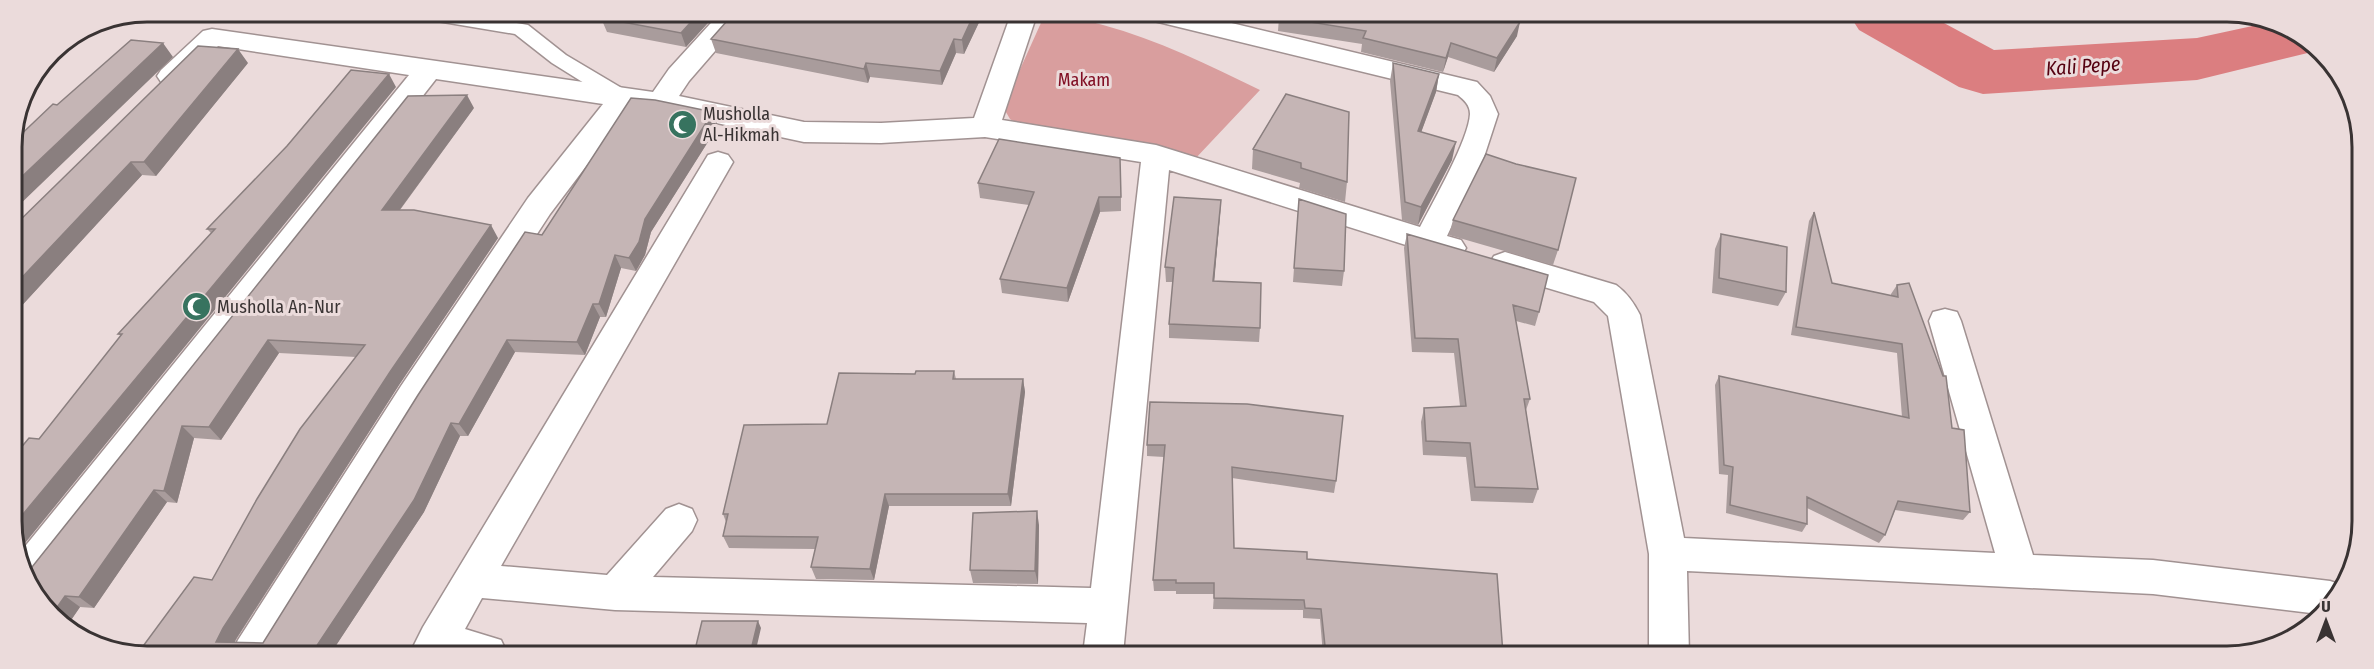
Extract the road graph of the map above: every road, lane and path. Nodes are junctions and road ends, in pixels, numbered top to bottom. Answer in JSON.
{"nodes":[{"id":1,"x":1194,"y":22,"type":"edge"},
{"id":2,"x":488,"y":23,"type":"edge"},
{"id":3,"x":726,"y":23,"type":"edge"},
{"id":4,"x":1021,"y":23,"type":"edge"},
{"id":5,"x":429,"y":69,"type":"junction"},
{"id":6,"x":150,"y":97,"type":"edge"},
{"id":7,"x":623,"y":98,"type":"junction"},
{"id":8,"x":660,"y":102,"type":"junction"},
{"id":9,"x":985,"y":127,"type":"junction"},
{"id":10,"x":1155,"y":155,"type":"junction"},
{"id":11,"x":718,"y":162,"type":"dead end"},
{"id":12,"x":1428,"y":242,"type":"junction"},
{"id":13,"x":1945,"y":321,"type":"dead end"},
{"id":14,"x":679,"y":520,"type":"dead end"},
{"id":15,"x":1668,"y":554,"type":"junction"},
{"id":16,"x":31,"y":567,"type":"edge"},
{"id":17,"x":2019,"y":570,"type":"junction"},
{"id":18,"x":473,"y":580,"type":"junction"},
{"id":19,"x":615,"y":593,"type":"junction"},
{"id":20,"x":2296,"y":594,"type":"edge"},
{"id":21,"x":1109,"y":606,"type":"junction"},
{"id":22,"x":256,"y":646,"type":"edge"},
{"id":23,"x":435,"y":646,"type":"edge"},
{"id":24,"x":1105,"y":646,"type":"edge"},
{"id":25,"x":1669,"y":646,"type":"edge"}],
"edges":[{"from":1,"to":12,"type":"street"},
{"from":2,"to":7,"type":"lane"},
{"from":3,"to":8,"type":"street"},
{"from":4,"to":9,"type":"street"},
{"from":5,"to":6,"type":"street"},
{"from":5,"to":7,"type":"street"},
{"from":5,"to":16,"type":"street"},
{"from":7,"to":8,"type":"street"},
{"from":7,"to":22,"type":"street"},
{"from":8,"to":9,"type":"street"},
{"from":9,"to":10,"type":"street"},
{"from":10,"to":12,"type":"street"},
{"from":10,"to":21,"type":"street"},
{"from":11,"to":18,"type":"street"},
{"from":12,"to":15,"type":"street"},
{"from":13,"to":17,"type":"street"},
{"from":14,"to":19,"type":"street"},
{"from":15,"to":17,"type":"street"},
{"from":15,"to":25,"type":"street"},
{"from":17,"to":20,"type":"street"},
{"from":18,"to":19,"type":"street"},
{"from":18,"to":23,"type":"street"},
{"from":19,"to":21,"type":"street"},
{"from":21,"to":24,"type":"street"}]}
